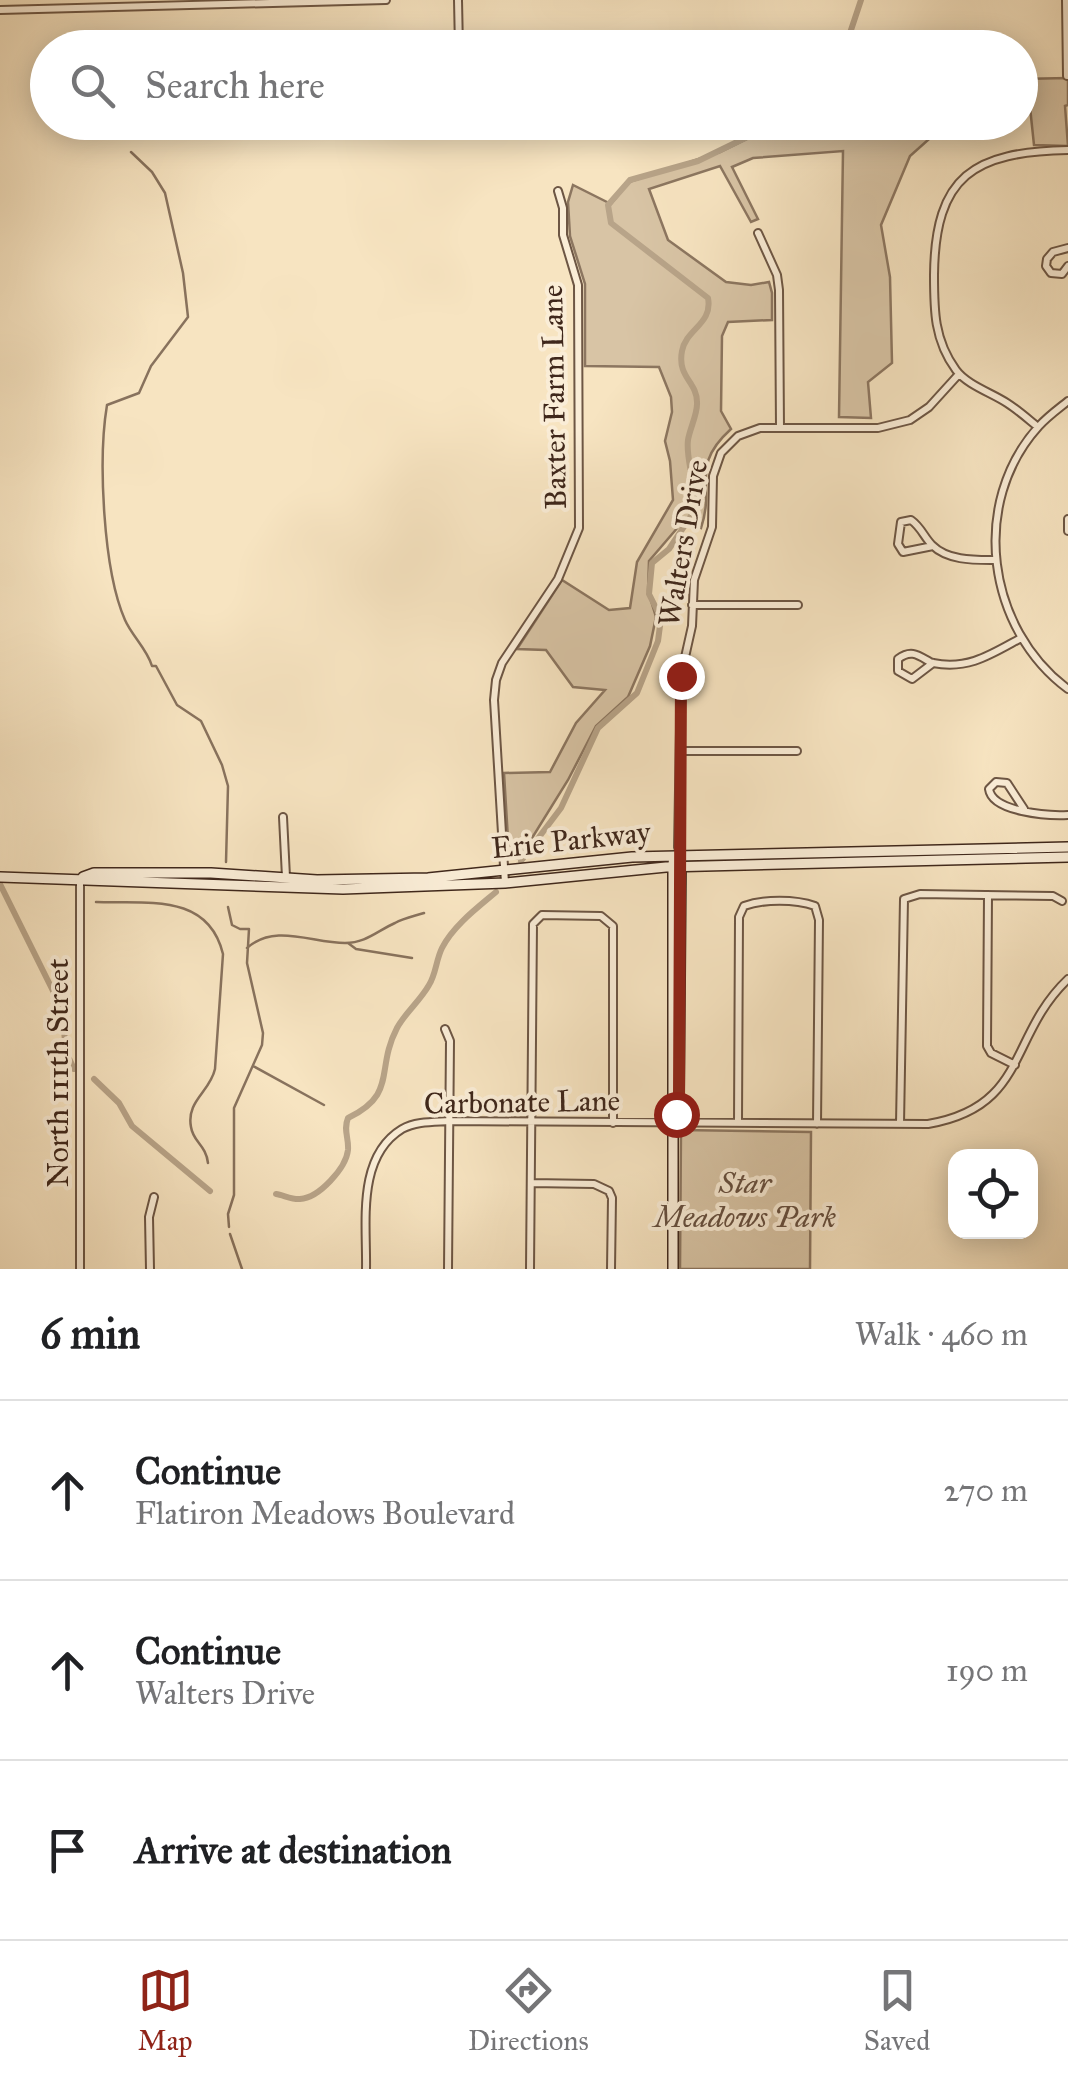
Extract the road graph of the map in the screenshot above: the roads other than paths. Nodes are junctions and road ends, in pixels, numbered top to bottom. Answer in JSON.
{"nodes":[{"id":1,"x":14,"y":0,"type":"edge"},
{"id":2,"x":386,"y":0,"type":"edge"},
{"id":3,"x":458,"y":0,"type":"edge"},
{"id":4,"x":1066,"y":0,"type":"edge"},
{"id":5,"x":176,"y":2,"type":"edge"},
{"id":6,"x":0,"y":10,"type":"edge"},
{"id":7,"x":14,"y":10,"type":"junction"},
{"id":8,"x":459,"y":30,"type":"edge"},
{"id":9,"x":1067,"y":76,"type":"edge"},
{"id":10,"x":1068,"y":150,"type":"edge"},
{"id":11,"x":558,"y":190,"type":"dead end"},
{"id":12,"x":758,"y":233,"type":"dead end"},
{"id":13,"x":1068,"y":248,"type":"edge"},
{"id":14,"x":1068,"y":266,"type":"edge"},
{"id":15,"x":959,"y":374,"type":"junction"},
{"id":16,"x":1068,"y":401,"type":"edge"},
{"id":17,"x":1038,"y":427,"type":"junction"},
{"id":18,"x":780,"y":428,"type":"junction"},
{"id":19,"x":1068,"y":519,"type":"edge"},
{"id":20,"x":1068,"y":531,"type":"edge"},
{"id":21,"x":933,"y":546,"type":"junction"},
{"id":22,"x":995,"y":560,"type":"junction"},
{"id":23,"x":798,"y":604,"type":"dead end"},
{"id":24,"x":692,"y":606,"type":"junction"},
{"id":25,"x":1021,"y":638,"type":"junction"},
{"id":26,"x":933,"y":663,"type":"junction"},
{"id":27,"x":1068,"y":689,"type":"edge"},
{"id":28,"x":680,"y":751,"type":"junction"},
{"id":29,"x":796,"y":751,"type":"dead end"},
{"id":30,"x":1024,"y":809,"type":"junction"},
{"id":31,"x":1068,"y":815,"type":"edge"},
{"id":32,"x":283,"y":817,"type":"dead end"},
{"id":33,"x":1068,"y":846,"type":"edge"},
{"id":34,"x":677,"y":852,"type":"junction"},
{"id":35,"x":1068,"y":857,"type":"edge"},
{"id":36,"x":676,"y":867,"type":"junction"},
{"id":37,"x":0,"y":877,"type":"edge"},
{"id":38,"x":80,"y":878,"type":"junction"},
{"id":39,"x":286,"y":878,"type":"junction"},
{"id":40,"x":504,"y":878,"type":"junction"},
{"id":41,"x":988,"y":895,"type":"junction"},
{"id":42,"x":1062,"y":901,"type":"dead end"},
{"id":43,"x":1068,"y":980,"type":"edge"},
{"id":44,"x":445,"y":1029,"type":"dead end"},
{"id":45,"x":1015,"y":1065,"type":"junction"},
{"id":46,"x":449,"y":1121,"type":"junction"},
{"id":47,"x":531,"y":1122,"type":"junction"},
{"id":48,"x":613,"y":1122,"type":"junction"},
{"id":49,"x":674,"y":1123,"type":"junction"},
{"id":50,"x":738,"y":1123,"type":"junction"},
{"id":51,"x":817,"y":1124,"type":"junction"},
{"id":52,"x":900,"y":1124,"type":"junction"},
{"id":53,"x":531,"y":1183,"type":"junction"},
{"id":54,"x":154,"y":1196,"type":"dead end"},
{"id":55,"x":80,"y":1269,"type":"edge"},
{"id":56,"x":150,"y":1269,"type":"edge"},
{"id":57,"x":366,"y":1269,"type":"edge"},
{"id":58,"x":448,"y":1269,"type":"edge"},
{"id":59,"x":530,"y":1269,"type":"edge"},
{"id":60,"x":611,"y":1269,"type":"edge"},
{"id":61,"x":673,"y":1269,"type":"edge"}],
"edges":[{"from":1,"to":7,"type":"street"},
{"from":2,"to":5,"type":"street"},
{"from":3,"to":8,"type":"street"},
{"from":4,"to":9,"type":"street"},
{"from":5,"to":7,"type":"street"},
{"from":6,"to":7,"type":"street"},
{"from":10,"to":15,"type":"street"},
{"from":11,"to":40,"type":"street","name":"Baxter Farm Lane"},
{"from":12,"to":18,"type":"street"},
{"from":13,"to":14,"type":"street"},
{"from":15,"to":17,"type":"street"},
{"from":15,"to":18,"type":"street","name":"Walters Drive"},
{"from":16,"to":17,"type":"street"},
{"from":17,"to":22,"type":"street"},
{"from":18,"to":24,"type":"street","name":"Walters Drive"},
{"from":19,"to":20,"type":"street"},
{"from":21,"to":21,"type":"street"},
{"from":21,"to":22,"type":"street"},
{"from":22,"to":25,"type":"street"},
{"from":23,"to":24,"type":"street"},
{"from":24,"to":28,"type":"street","name":"Walters Drive"},
{"from":25,"to":26,"type":"street"},
{"from":25,"to":27,"type":"street"},
{"from":26,"to":26,"type":"street"},
{"from":28,"to":29,"type":"street"},
{"from":28,"to":34,"type":"street","name":"Walters Drive"},
{"from":30,"to":30,"type":"street"},
{"from":30,"to":31,"type":"street"},
{"from":32,"to":39,"type":"street"},
{"from":33,"to":34,"type":"main road","name":"Erie Parkway"},
{"from":34,"to":36,"type":"main road"},
{"from":34,"to":40,"type":"main road","name":"Erie Parkway"},
{"from":35,"to":36,"type":"main road","name":"Erie Parkway"},
{"from":36,"to":40,"type":"main road","name":"Erie Parkway"},
{"from":36,"to":49,"type":"main road"},
{"from":37,"to":38,"type":"main road","name":"Erie Parkway"},
{"from":38,"to":39,"type":"main road","name":"Erie Parkway"},
{"from":38,"to":40,"type":"main road","name":"Erie Parkway"},
{"from":38,"to":55,"type":"street","name":"North 111th Street"},
{"from":39,"to":40,"type":"main road","name":"Erie Parkway"},
{"from":41,"to":42,"type":"street"},
{"from":41,"to":45,"type":"street"},
{"from":41,"to":52,"type":"street"},
{"from":43,"to":45,"type":"street","name":"Carbonate Lane"},
{"from":44,"to":46,"type":"street"},
{"from":45,"to":52,"type":"street","name":"Carbonate Lane"},
{"from":46,"to":47,"type":"street","name":"Carbonate Lane"},
{"from":46,"to":57,"type":"street","name":"Carbonate Lane"},
{"from":46,"to":58,"type":"street"},
{"from":47,"to":48,"type":"street","name":"Carbonate Lane"},
{"from":47,"to":48,"type":"street"},
{"from":47,"to":53,"type":"street"},
{"from":48,"to":49,"type":"street","name":"Carbonate Lane"},
{"from":49,"to":50,"type":"street","name":"Carbonate Lane"},
{"from":49,"to":61,"type":"main road"},
{"from":50,"to":51,"type":"street","name":"Carbonate Lane"},
{"from":50,"to":51,"type":"street"},
{"from":51,"to":52,"type":"street","name":"Carbonate Lane"},
{"from":53,"to":59,"type":"street"},
{"from":53,"to":60,"type":"street"},
{"from":54,"to":56,"type":"street"}]}
